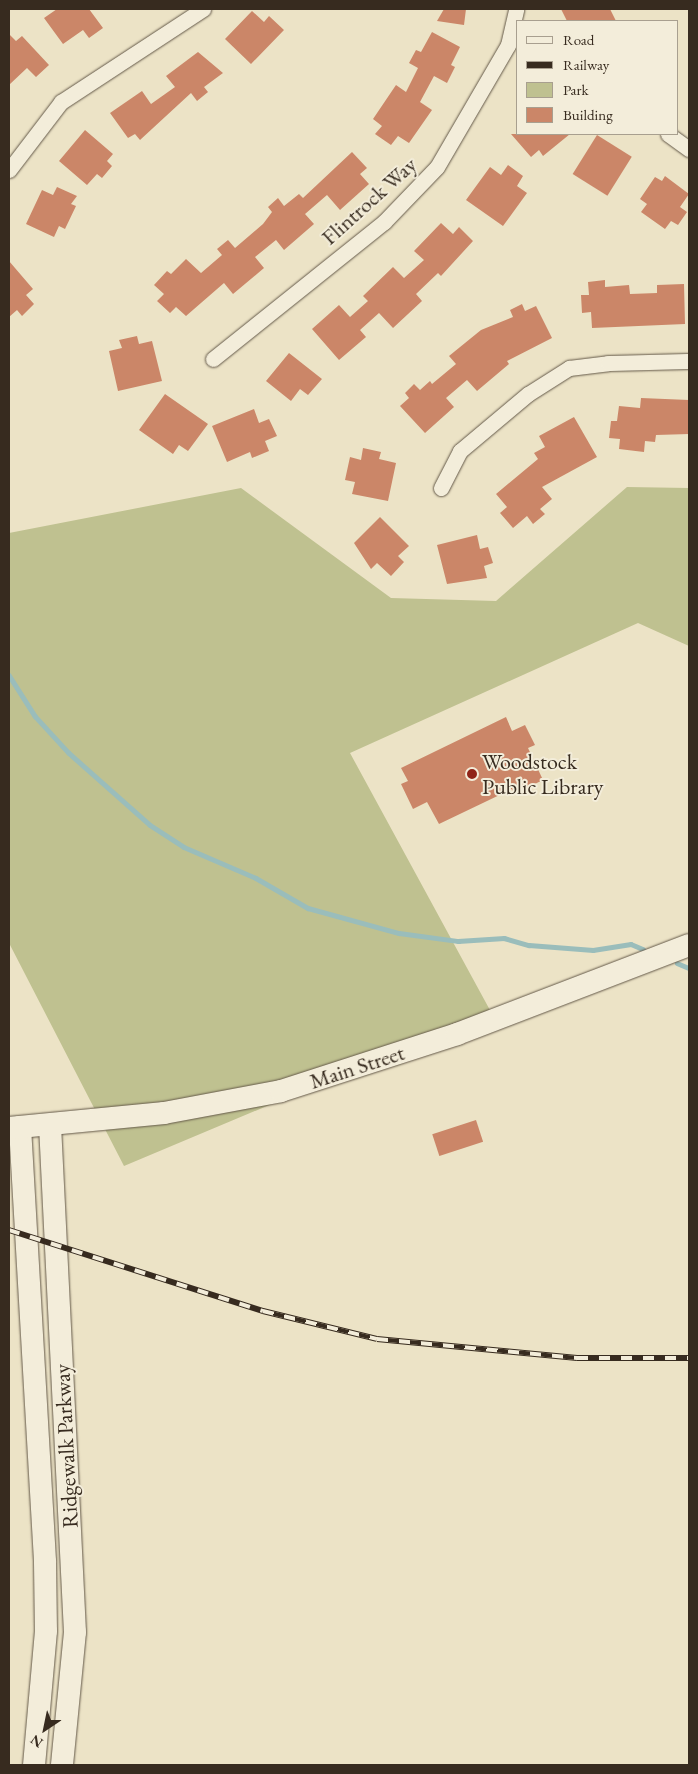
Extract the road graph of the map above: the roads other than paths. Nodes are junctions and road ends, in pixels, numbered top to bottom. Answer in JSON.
{"nodes":[{"id":1,"x":203,"y":9,"type":"edge"},
{"id":2,"x":516,"y":9,"type":"edge"},
{"id":3,"x":512,"y":48,"type":"edge"},
{"id":4,"x":670,"y":135,"type":"edge"},
{"id":5,"x":689,"y":148,"type":"edge"},
{"id":6,"x":9,"y":170,"type":"edge"},
{"id":7,"x":212,"y":359,"type":"dead end"},
{"id":8,"x":689,"y":362,"type":"edge"},
{"id":9,"x":441,"y":488,"type":"dead end"},
{"id":10,"x":689,"y":945,"type":"edge"},
{"id":11,"x":50,"y":1125,"type":"junction"},
{"id":12,"x":14,"y":1128,"type":"edge"},
{"id":13,"x":34,"y":1765,"type":"edge"},
{"id":14,"x":62,"y":1765,"type":"edge"}],
"edges":[{"from":1,"to":6,"type":"street"},
{"from":2,"to":3,"type":"street","name":"Flintrock Way"},
{"from":3,"to":7,"type":"street","name":"Flintrock Way"},
{"from":4,"to":5,"type":"street"},
{"from":8,"to":9,"type":"street"},
{"from":10,"to":11,"type":"main road","name":"Main Street"},
{"from":11,"to":12,"type":"main road","name":"Main Street"},
{"from":11,"to":14,"type":"main road","name":"Ridgewalk Parkway"},
{"from":12,"to":13,"type":"main road","name":"Ridgewalk Parkway"}]}
